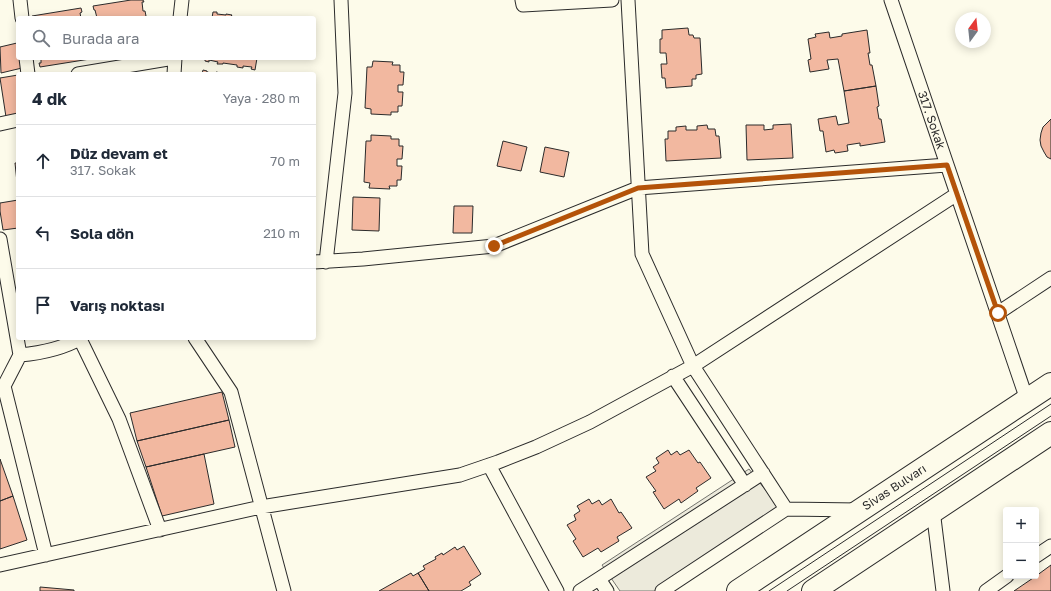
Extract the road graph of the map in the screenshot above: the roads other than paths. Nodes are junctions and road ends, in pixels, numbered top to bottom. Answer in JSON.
{"nodes":[{"id":1,"x":20,"y":0,"type":"edge"},
{"id":2,"x":182,"y":0,"type":"edge"},
{"id":3,"x":341,"y":0,"type":"edge"},
{"id":4,"x":522,"y":0,"type":"edge"},
{"id":5,"x":612,"y":0,"type":"edge"},
{"id":6,"x":628,"y":0,"type":"edge"},
{"id":7,"x":891,"y":0,"type":"edge"},
{"id":8,"x":22,"y":16,"type":"edge"},
{"id":9,"x":180,"y":16,"type":"edge"},
{"id":10,"x":26,"y":60,"type":"edge"},
{"id":11,"x":163,"y":60,"type":"edge"},
{"id":12,"x":175,"y":60,"type":"edge"},
{"id":13,"x":28,"y":72,"type":"edge"},
{"id":14,"x":90,"y":72,"type":"edge"},
{"id":15,"x":174,"y":72,"type":"edge"},
{"id":16,"x":16,"y":120,"type":"edge"},
{"id":17,"x":0,"y":124,"type":"edge"},
{"id":18,"x":947,"y":165,"type":"junction"},
{"id":19,"x":638,"y":188,"type":"junction"},
{"id":20,"x":957,"y":194,"type":"junction"},
{"id":21,"x":0,"y":239,"type":"edge"},
{"id":22,"x":320,"y":262,"type":"edge"},
{"id":23,"x":1051,"y":278,"type":"edge"},
{"id":24,"x":998,"y":313,"type":"junction"},
{"id":25,"x":16,"y":332,"type":"edge"},
{"id":26,"x":17,"y":340,"type":"edge"},
{"id":27,"x":77,"y":340,"type":"edge"},
{"id":28,"x":82,"y":340,"type":"edge"},
{"id":29,"x":196,"y":340,"type":"edge"},
{"id":30,"x":20,"y":355,"type":"junction"},
{"id":31,"x":692,"y":366,"type":"junction"},
{"id":32,"x":673,"y":376,"type":"junction"},
{"id":33,"x":1051,"y":384,"type":"edge"},
{"id":34,"x":1027,"y":400,"type":"junction"},
{"id":35,"x":1051,"y":433,"type":"edge"},
{"id":36,"x":489,"y":465,"type":"junction"},
{"id":37,"x":763,"y":473,"type":"junction"},
{"id":38,"x":746,"y":485,"type":"junction"},
{"id":39,"x":261,"y":507,"type":"junction"},
{"id":40,"x":786,"y":509,"type":"junction"},
{"id":41,"x":860,"y":510,"type":"junction"},
{"id":42,"x":933,"y":510,"type":"junction"},
{"id":43,"x":160,"y":530,"type":"junction"},
{"id":44,"x":1051,"y":546,"type":"edge"},
{"id":45,"x":1039,"y":554,"type":"edge"},
{"id":46,"x":46,"y":555,"type":"junction"},
{"id":47,"x":0,"y":565,"type":"edge"},
{"id":48,"x":599,"y":579,"type":"junction"},
{"id":49,"x":1003,"y":579,"type":"edge"},
{"id":50,"x":284,"y":591,"type":"edge"},
{"id":51,"x":557,"y":591,"type":"edge"},
{"id":52,"x":580,"y":591,"type":"edge"},
{"id":53,"x":607,"y":591,"type":"edge"},
{"id":54,"x":662,"y":591,"type":"edge"},
{"id":55,"x":738,"y":591,"type":"edge"},
{"id":56,"x":813,"y":591,"type":"edge"},
{"id":57,"x":943,"y":591,"type":"edge"},
{"id":58,"x":986,"y":591,"type":"edge"}],
"edges":[{"from":1,"to":8,"type":"street"},
{"from":2,"to":9,"type":"street"},
{"from":3,"to":22,"type":"street"},
{"from":4,"to":5,"type":"street"},
{"from":6,"to":19,"type":"street"},
{"from":7,"to":18,"type":"street","name":"317. Sokak"},
{"from":10,"to":13,"type":"street"},
{"from":11,"to":14,"type":"street"},
{"from":12,"to":15,"type":"street"},
{"from":16,"to":17,"type":"street"},
{"from":18,"to":19,"type":"street"},
{"from":18,"to":20,"type":"street","name":"317. Sokak"},
{"from":19,"to":22,"type":"street"},
{"from":19,"to":31,"type":"street"},
{"from":20,"to":24,"type":"street","name":"317. Sokak"},
{"from":20,"to":31,"type":"street"},
{"from":21,"to":25,"type":"street"},
{"from":23,"to":24,"type":"street"},
{"from":24,"to":34,"type":"street","name":"317. Sokak"},
{"from":26,"to":30,"type":"street"},
{"from":27,"to":30,"type":"street"},
{"from":28,"to":43,"type":"street"},
{"from":29,"to":39,"type":"street"},
{"from":30,"to":46,"type":"street"},
{"from":31,"to":32,"type":"street"},
{"from":31,"to":37,"type":"street"},
{"from":32,"to":36,"type":"street"},
{"from":32,"to":38,"type":"street"},
{"from":33,"to":34,"type":"highway","name":"Sivas Bulvarı"},
{"from":34,"to":41,"type":"highway","name":"Sivas Bulvarı"},
{"from":35,"to":42,"type":"highway"},
{"from":36,"to":39,"type":"street"},
{"from":36,"to":51,"type":"street"},
{"from":37,"to":38,"type":"street"},
{"from":37,"to":40,"type":"street"},
{"from":38,"to":48,"type":"street"},
{"from":39,"to":43,"type":"street"},
{"from":39,"to":50,"type":"street"},
{"from":40,"to":41,"type":"street"},
{"from":40,"to":54,"type":"street"},
{"from":41,"to":55,"type":"highway","name":"Sivas Bulvarı"},
{"from":42,"to":56,"type":"highway"},
{"from":42,"to":57,"type":"street"},
{"from":43,"to":46,"type":"street"},
{"from":44,"to":45,"type":"street"},
{"from":46,"to":47,"type":"street"},
{"from":48,"to":52,"type":"street"},
{"from":48,"to":53,"type":"street"},
{"from":49,"to":58,"type":"street"}]}
